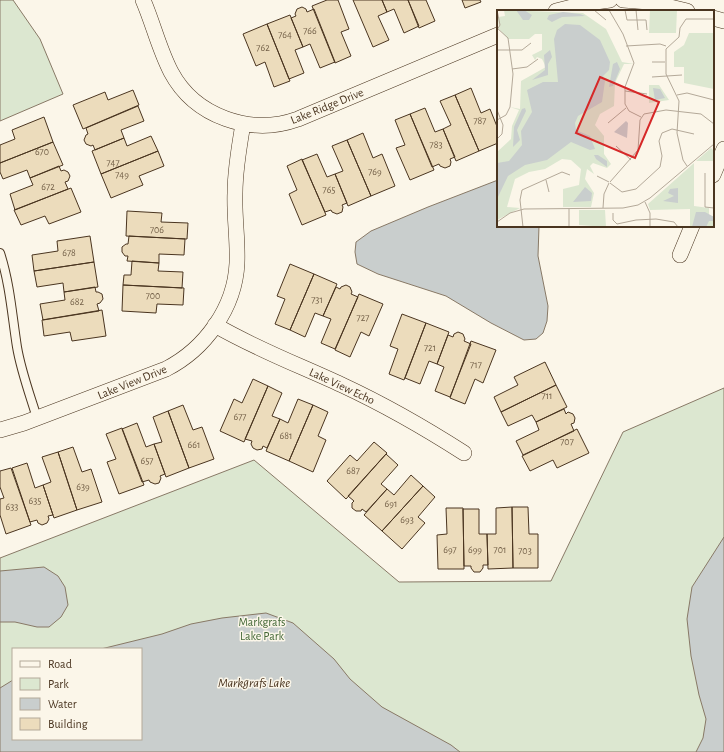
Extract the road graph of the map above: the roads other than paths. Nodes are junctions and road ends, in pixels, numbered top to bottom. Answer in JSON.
{"nodes":[{"id":1,"x":143,"y":0,"type":"edge"},
{"id":2,"x":610,"y":0,"type":"edge"},
{"id":3,"x":623,"y":0,"type":"edge"},
{"id":4,"x":560,"y":10,"type":"edge"},
{"id":5,"x":683,"y":10,"type":"edge"},
{"id":6,"x":714,"y":18,"type":"edge"},
{"id":7,"x":724,"y":21,"type":"edge"},
{"id":8,"x":497,"y":35,"type":"edge"},
{"id":9,"x":243,"y":124,"type":"junction"},
{"id":10,"x":724,"y":149,"type":"edge"},
{"id":11,"x":714,"y":173,"type":"edge"},
{"id":12,"x":692,"y":227,"type":"edge"},
{"id":13,"x":0,"y":253,"type":"edge"},
{"id":14,"x":680,"y":255,"type":"dead end"},
{"id":15,"x":2,"y":264,"type":"edge"},
{"id":16,"x":215,"y":325,"type":"junction"},
{"id":17,"x":37,"y":418,"type":"junction"},
{"id":18,"x":0,"y":430,"type":"edge"},
{"id":19,"x":464,"y":453,"type":"dead end"}],
"edges":[{"from":1,"to":9,"type":"street","name":"Lake Ridge Drive"},
{"from":2,"to":4,"type":"street"},
{"from":3,"to":5,"type":"street"},
{"from":6,"to":7,"type":"street"},
{"from":8,"to":9,"type":"street","name":"Lake Ridge Drive"},
{"from":9,"to":16,"type":"street","name":"Lake View Drive"},
{"from":10,"to":11,"type":"street"},
{"from":12,"to":14,"type":"street"},
{"from":13,"to":15,"type":"lane"},
{"from":15,"to":17,"type":"lane"},
{"from":16,"to":17,"type":"street","name":"Lake View Drive"},
{"from":16,"to":19,"type":"street","name":"Lake View Echo"},
{"from":17,"to":18,"type":"street","name":"Lake View Drive"}]}
